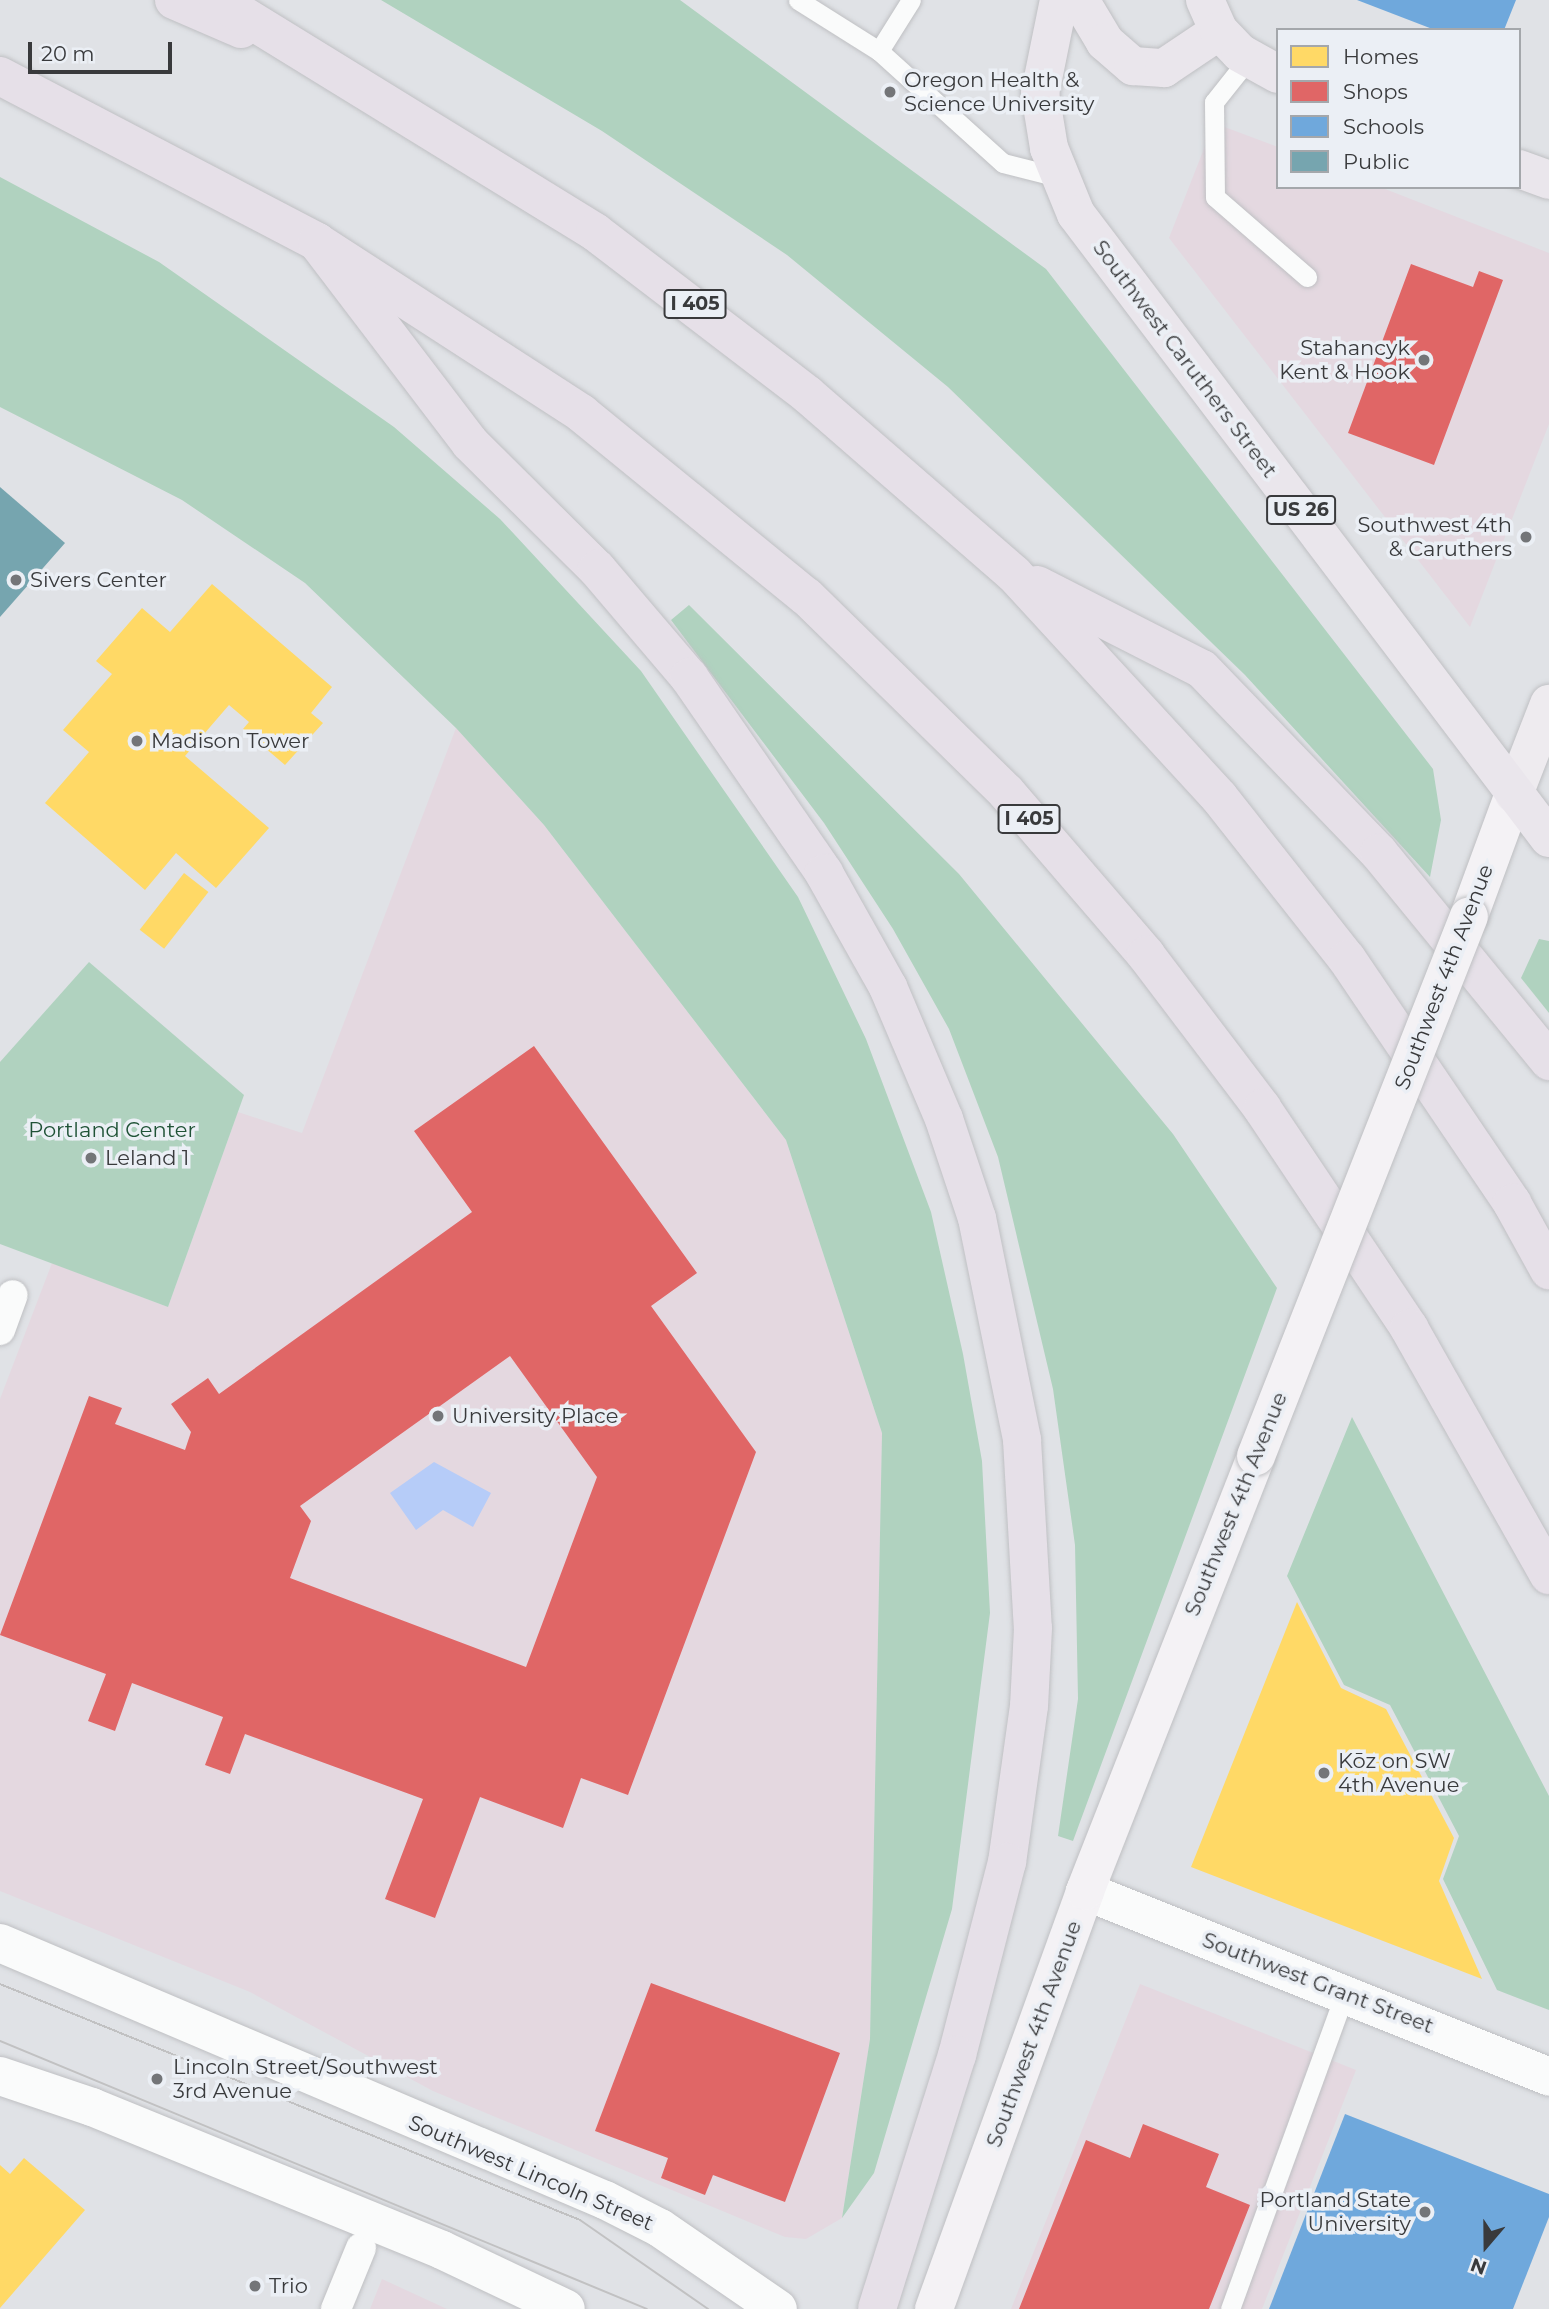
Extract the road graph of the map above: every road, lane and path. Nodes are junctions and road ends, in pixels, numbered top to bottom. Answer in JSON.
{"nodes":[{"id":1,"x":174,"y":0,"type":"edge"},
{"id":2,"x":218,"y":0,"type":"edge"},
{"id":3,"x":799,"y":0,"type":"edge"},
{"id":4,"x":911,"y":0,"type":"edge"},
{"id":5,"x":1059,"y":0,"type":"edge"},
{"id":6,"x":1080,"y":0,"type":"edge"},
{"id":7,"x":1212,"y":16,"type":"edge"},
{"id":8,"x":879,"y":51,"type":"junction"},
{"id":9,"x":1263,"y":66,"type":"edge"},
{"id":10,"x":345,"y":75,"type":"junction"},
{"id":11,"x":0,"y":76,"type":"edge"},
{"id":12,"x":1521,"y":170,"type":"edge"},
{"id":13,"x":1041,"y":175,"type":"junction"},
{"id":14,"x":1549,"y":180,"type":"edge"},
{"id":15,"x":317,"y":242,"type":"junction"},
{"id":16,"x":1307,"y":277,"type":"dead end"},
{"id":17,"x":1014,"y":574,"type":"junction"},
{"id":18,"x":1549,"y":704,"type":"edge"},
{"id":19,"x":1514,"y":794,"type":"junction"},
{"id":20,"x":1549,"y":838,"type":"edge"},
{"id":21,"x":1549,"y":1061,"type":"edge"},
{"id":22,"x":1549,"y":1270,"type":"edge"},
{"id":23,"x":13,"y":1295,"type":"dead end"},
{"id":24,"x":0,"y":1330,"type":"edge"},
{"id":25,"x":1549,"y":1575,"type":"edge"},
{"id":26,"x":1085,"y":1891,"type":"junction"},
{"id":27,"x":0,"y":1943,"type":"edge"},
{"id":28,"x":1345,"y":1993,"type":"junction"},
{"id":29,"x":0,"y":2076,"type":"edge"},
{"id":30,"x":1549,"y":2077,"type":"edge"},
{"id":31,"x":361,"y":2248,"type":"dead end"},
{"id":32,"x":336,"y":2309,"type":"edge"},
{"id":33,"x":566,"y":2309,"type":"edge"},
{"id":34,"x":778,"y":2309,"type":"edge"},
{"id":35,"x":877,"y":2309,"type":"edge"},
{"id":36,"x":934,"y":2309,"type":"edge"},
{"id":37,"x":1230,"y":2309,"type":"edge"}],
"edges":[{"from":1,"to":10,"type":"highway","number":"I 405"},
{"from":2,"to":10,"type":"highway"},
{"from":3,"to":8,"type":"lane"},
{"from":4,"to":8,"type":"lane"},
{"from":5,"to":13,"type":"highway","name":"Southwest Caruthers Street","number":"US 26"},
{"from":6,"to":7,"type":"highway"},
{"from":7,"to":9,"type":"highway"},
{"from":8,"to":13,"type":"lane"},
{"from":9,"to":16,"type":"lane"},
{"from":10,"to":17,"type":"highway","number":"I 405"},
{"from":11,"to":15,"type":"highway","number":"I 405"},
{"from":12,"to":14,"type":"highway"},
{"from":13,"to":19,"type":"highway","name":"Southwest Caruthers Street","number":"US 26"},
{"from":15,"to":25,"type":"highway","number":"I 405"},
{"from":15,"to":35,"type":"highway"},
{"from":17,"to":21,"type":"highway"},
{"from":17,"to":22,"type":"highway","number":"I 405"},
{"from":18,"to":19,"type":"main road","name":"Southwest 4th Avenue"},
{"from":19,"to":20,"type":"highway","number":"US 26"},
{"from":19,"to":26,"type":"main road","name":"Southwest 4th Avenue","bridge":true},
{"from":23,"to":24,"type":"street"},
{"from":26,"to":28,"type":"street","name":"Southwest Grant Street"},
{"from":26,"to":36,"type":"main road","name":"Southwest 4th Avenue"},
{"from":27,"to":34,"type":"street","name":"Southwest Lincoln Street"},
{"from":28,"to":30,"type":"street","name":"Southwest Grant Street"},
{"from":28,"to":37,"type":"lane"},
{"from":29,"to":33,"type":"street"},
{"from":31,"to":32,"type":"street"}]}
